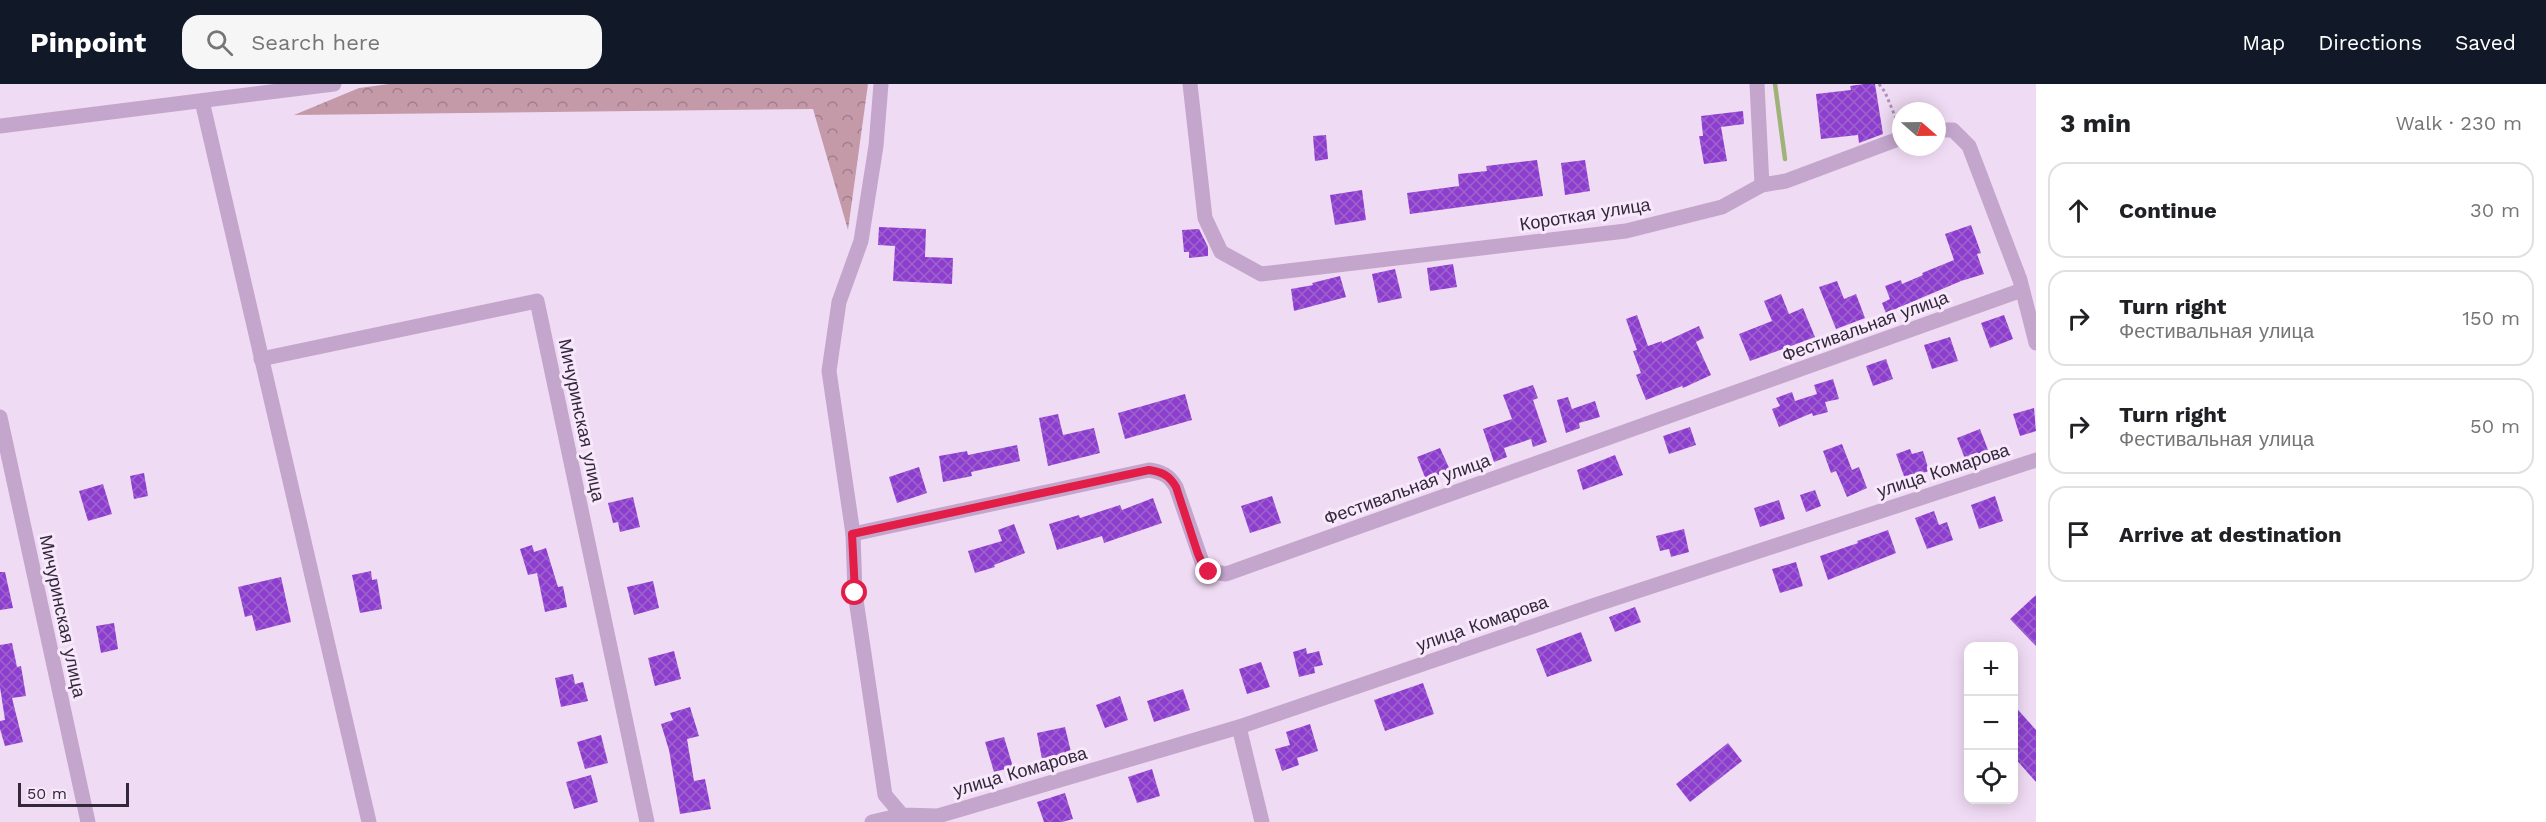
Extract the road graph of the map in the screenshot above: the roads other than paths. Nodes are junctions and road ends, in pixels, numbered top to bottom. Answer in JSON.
{"nodes":[{"id":1,"x":334,"y":84,"type":"edge"},
{"id":2,"x":882,"y":84,"type":"edge"},
{"id":3,"x":1190,"y":84,"type":"edge"},
{"id":4,"x":1757,"y":84,"type":"edge"},
{"id":5,"x":202,"y":101,"type":"junction"},
{"id":6,"x":0,"y":126,"type":"edge"},
{"id":7,"x":1946,"y":131,"type":"edge"},
{"id":8,"x":1892,"y":141,"type":"edge"},
{"id":9,"x":1762,"y":185,"type":"junction"},
{"id":10,"x":2022,"y":290,"type":"junction"},
{"id":11,"x":2033,"y":325,"type":"edge"},
{"id":12,"x":2036,"y":343,"type":"edge"},
{"id":13,"x":261,"y":360,"type":"junction"},
{"id":14,"x":0,"y":417,"type":"edge"},
{"id":15,"x":2036,"y":460,"type":"edge"},
{"id":16,"x":852,"y":534,"type":"junction"},
{"id":17,"x":1239,"y":727,"type":"junction"},
{"id":18,"x":901,"y":818,"type":"edge"},
{"id":19,"x":88,"y":822,"type":"edge"},
{"id":20,"x":369,"y":822,"type":"edge"},
{"id":21,"x":647,"y":822,"type":"edge"},
{"id":22,"x":872,"y":822,"type":"edge"},
{"id":23,"x":1262,"y":822,"type":"edge"}],
"edges":[{"from":1,"to":5,"type":"street"},
{"from":2,"to":16,"type":"street"},
{"from":3,"to":9,"type":"street","name":"Короткая улица"},
{"from":4,"to":9,"type":"street"},
{"from":5,"to":6,"type":"street"},
{"from":5,"to":13,"type":"street"},
{"from":7,"to":10,"type":"street"},
{"from":8,"to":9,"type":"street","name":"Короткая улица"},
{"from":10,"to":11,"type":"street"},
{"from":10,"to":16,"type":"street","name":"Фестивальная улица"},
{"from":11,"to":12,"type":"street"},
{"from":13,"to":20,"type":"street"},
{"from":13,"to":21,"type":"street","name":"Мичуринская улица"},
{"from":14,"to":19,"type":"street","name":"Мичуринская улица"},
{"from":15,"to":17,"type":"street","name":"улица Комарова"},
{"from":16,"to":18,"type":"street"},
{"from":17,"to":18,"type":"street","name":"улица Комарова"},
{"from":17,"to":23,"type":"street"},
{"from":18,"to":22,"type":"street","name":"улица Комарова"}]}
